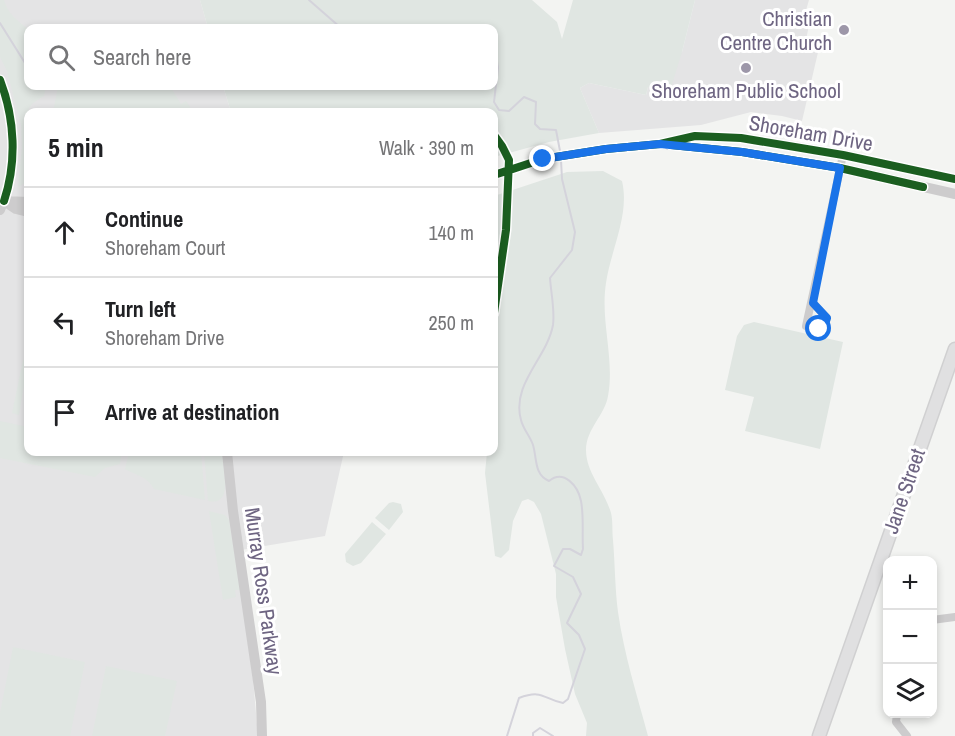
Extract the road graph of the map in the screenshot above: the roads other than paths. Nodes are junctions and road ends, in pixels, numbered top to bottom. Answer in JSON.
{"nodes":[{"id":1,"x":0,"y":80,"type":"edge"},
{"id":2,"x":660,"y":144,"type":"junction"},
{"id":3,"x":843,"y":155,"type":"junction"},
{"id":4,"x":840,"y":168,"type":"junction"},
{"id":5,"x":498,"y":174,"type":"edge"},
{"id":6,"x":955,"y":179,"type":"edge"},
{"id":7,"x":955,"y":194,"type":"edge"},
{"id":8,"x":24,"y":202,"type":"edge"},
{"id":9,"x":1,"y":204,"type":"edge"},
{"id":10,"x":24,"y":211,"type":"edge"},
{"id":11,"x":813,"y":303,"type":"dead end"},
{"id":12,"x":955,"y":349,"type":"edge"},
{"id":13,"x":227,"y":456,"type":"edge"},
{"id":14,"x":955,"y":617,"type":"edge"},
{"id":15,"x":937,"y":619,"type":"edge"},
{"id":16,"x":896,"y":718,"type":"edge"},
{"id":17,"x":262,"y":736,"type":"edge"},
{"id":18,"x":819,"y":736,"type":"edge"},
{"id":19,"x":907,"y":736,"type":"edge"}],
"edges":[{"from":1,"to":9,"type":"street"},
{"from":2,"to":3,"type":"street","name":"Shoreham Drive"},
{"from":2,"to":4,"type":"street","name":"Shoreham Drive"},
{"from":2,"to":5,"type":"street","name":"Shoreham Drive"},
{"from":3,"to":4,"type":"street"},
{"from":3,"to":6,"type":"street","name":"Shoreham Drive"},
{"from":4,"to":7,"type":"street","name":"Shoreham Drive"},
{"from":4,"to":11,"type":"street"},
{"from":8,"to":9,"type":"street"},
{"from":9,"to":10,"type":"street"},
{"from":12,"to":18,"type":"main road","name":"Jane Street"},
{"from":13,"to":17,"type":"street","name":"Murray Ross Parkway"},
{"from":14,"to":15,"type":"street"},
{"from":16,"to":19,"type":"street"}]}
